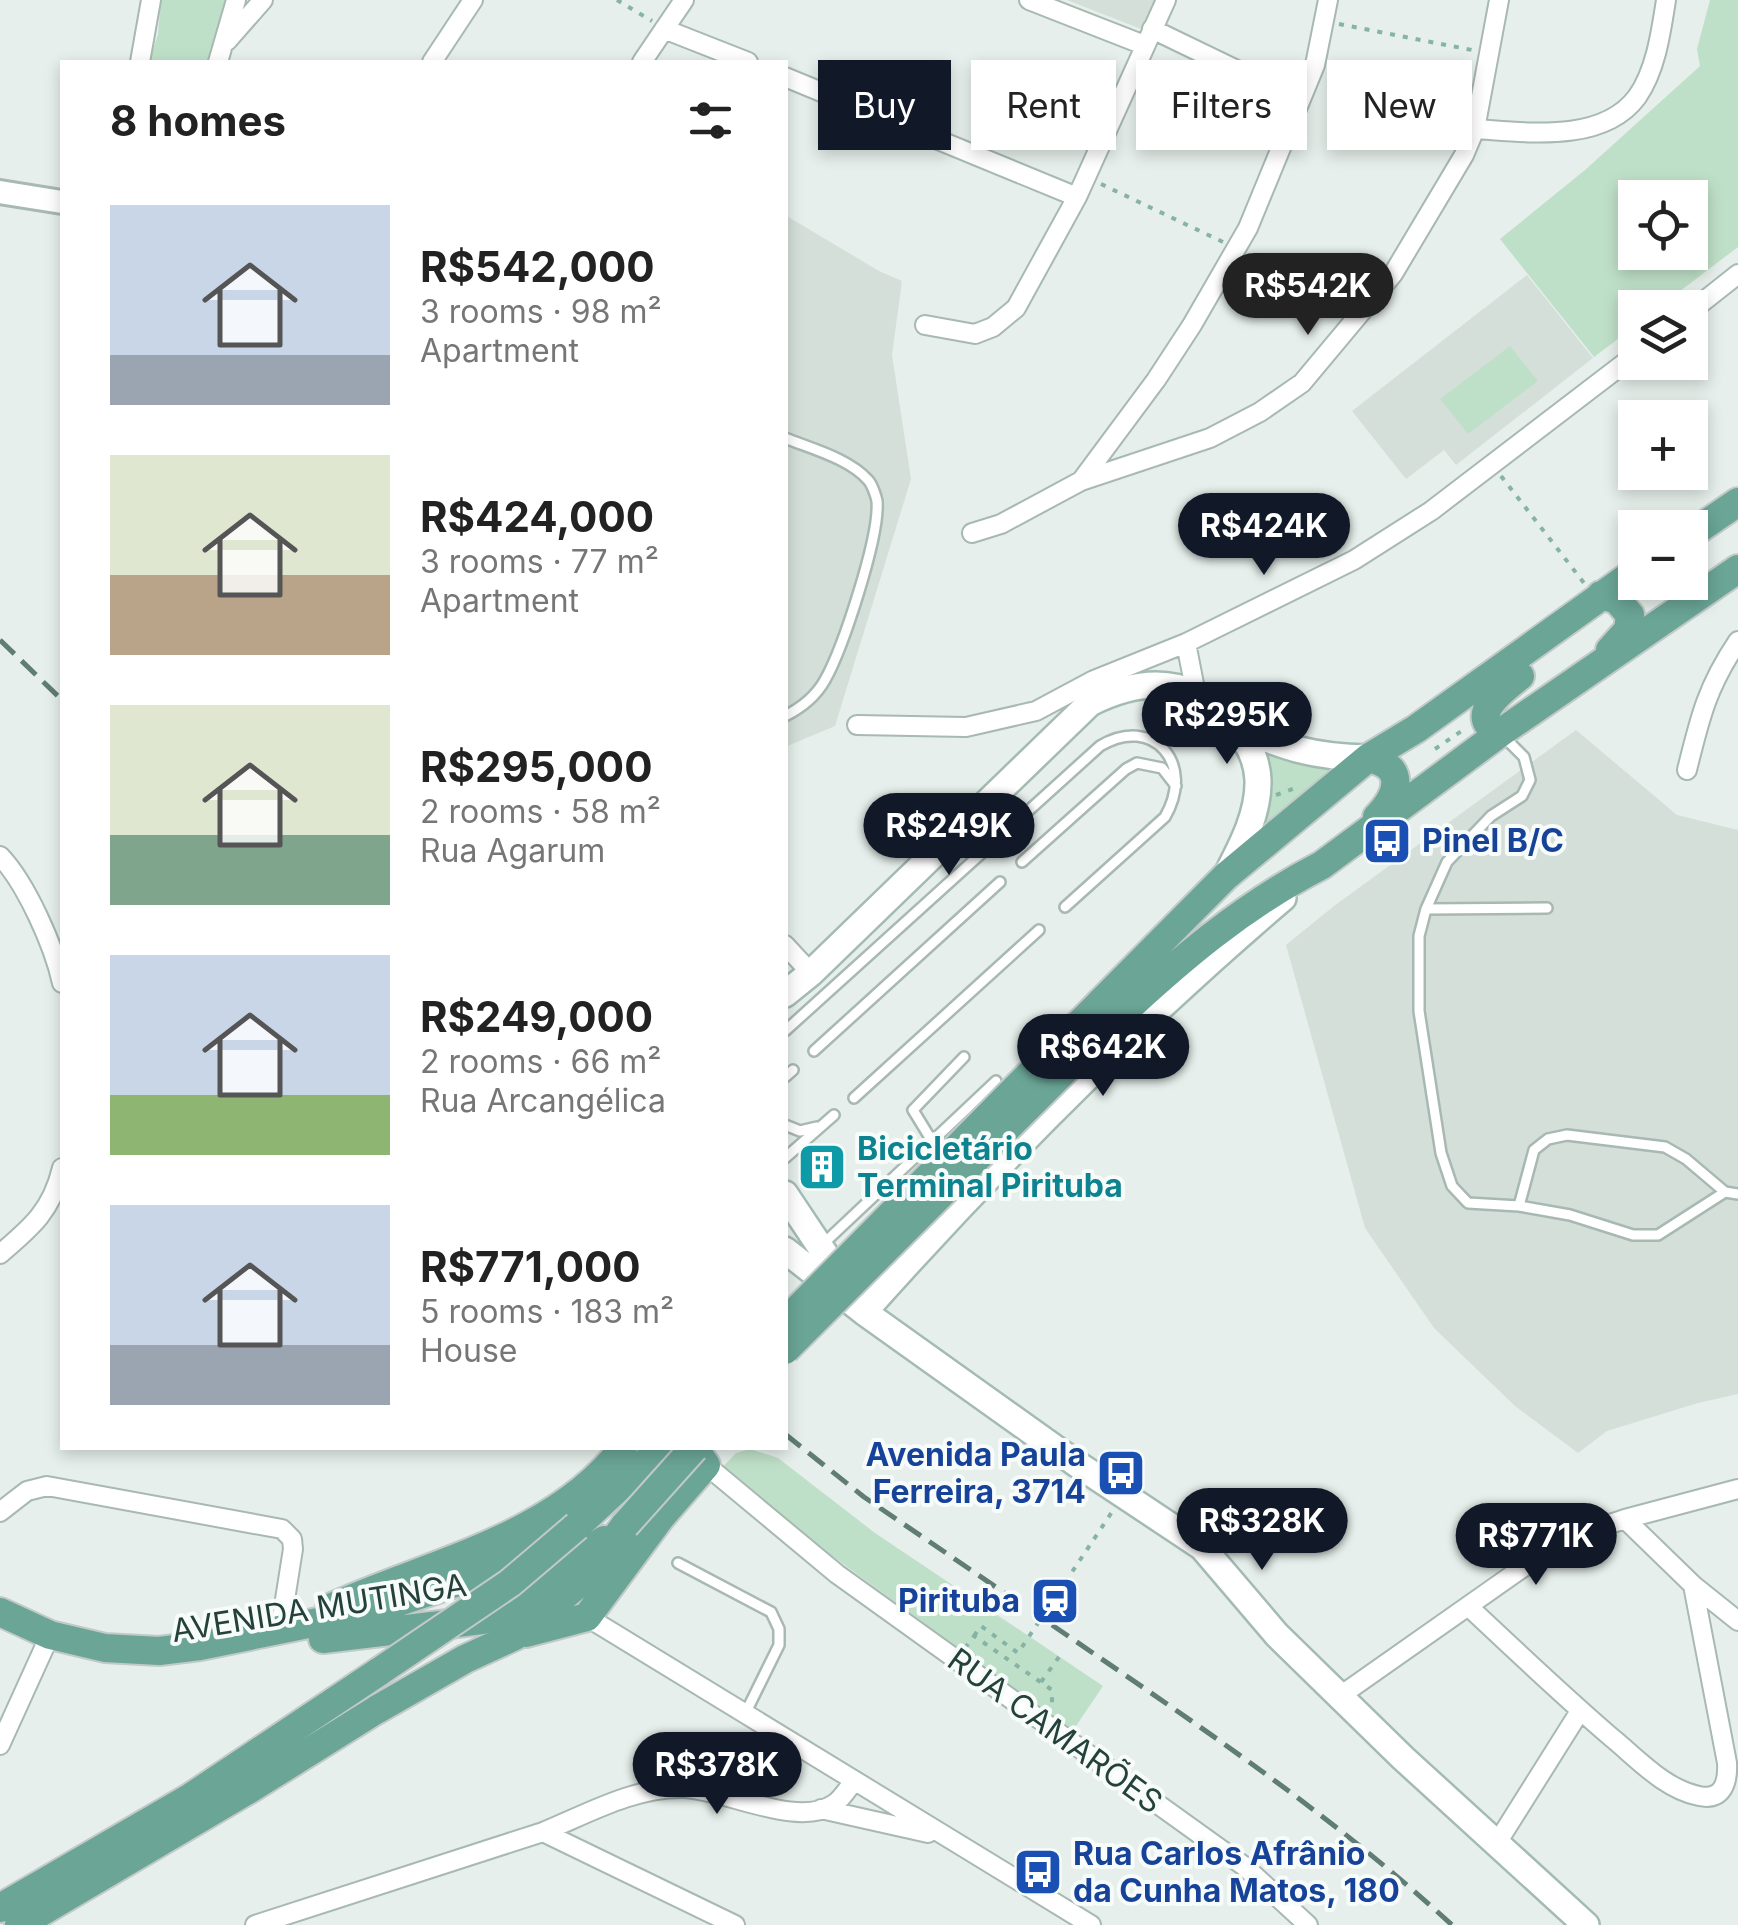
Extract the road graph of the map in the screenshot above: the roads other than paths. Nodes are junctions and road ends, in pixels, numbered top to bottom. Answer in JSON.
{"nodes":[{"id":1,"x":151,"y":0,"type":"edge"},
{"id":2,"x":236,"y":0,"type":"edge"},
{"id":3,"x":263,"y":0,"type":"edge"},
{"id":4,"x":474,"y":0,"type":"edge"},
{"id":5,"x":684,"y":0,"type":"edge"},
{"id":6,"x":1029,"y":0,"type":"edge"},
{"id":7,"x":1166,"y":0,"type":"edge"},
{"id":8,"x":1328,"y":0,"type":"edge"},
{"id":9,"x":1499,"y":0,"type":"edge"},
{"id":10,"x":1666,"y":0,"type":"edge"},
{"id":11,"x":664,"y":29,"type":"junction"},
{"id":12,"x":1148,"y":37,"type":"junction"},
{"id":13,"x":220,"y":54,"type":"edge"},
{"id":14,"x":140,"y":60,"type":"edge"},
{"id":15,"x":433,"y":60,"type":"edge"},
{"id":16,"x":643,"y":60,"type":"edge"},
{"id":17,"x":743,"y":60,"type":"edge"},
{"id":18,"x":1206,"y":60,"type":"edge"},
{"id":19,"x":788,"y":78,"type":"edge"},
{"id":20,"x":1475,"y":129,"type":"junction"},
{"id":21,"x":0,"y":192,"type":"edge"},
{"id":22,"x":1077,"y":197,"type":"junction"},
{"id":23,"x":60,"y":202,"type":"edge"},
{"id":24,"x":1738,"y":274,"type":"edge"},
{"id":25,"x":1708,"y":298,"type":"edge"},
{"id":26,"x":926,"y":325,"type":"dead end"},
{"id":27,"x":1618,"y":367,"type":"edge"},
{"id":28,"x":788,"y":439,"type":"edge"},
{"id":29,"x":1082,"y":480,"type":"junction"},
{"id":30,"x":1738,"y":502,"type":"edge"},
{"id":31,"x":1708,"y":522,"type":"edge"},
{"id":32,"x":972,"y":534,"type":"dead end"},
{"id":33,"x":1738,"y":568,"type":"edge"},
{"id":34,"x":1618,"y":583,"type":"edge"},
{"id":35,"x":1598,"y":597,"type":"junction"},
{"id":36,"x":1567,"y":622,"type":"junction"},
{"id":37,"x":1738,"y":641,"type":"edge"},
{"id":38,"x":1186,"y":642,"type":"junction"},
{"id":39,"x":1580,"y":678,"type":"junction"},
{"id":40,"x":1196,"y":694,"type":"junction"},
{"id":41,"x":1036,"y":711,"type":"junction"},
{"id":42,"x":788,"y":714,"type":"edge"},
{"id":43,"x":1075,"y":718,"type":"junction"},
{"id":44,"x":1232,"y":724,"type":"junction"},
{"id":45,"x":858,"y":725,"type":"dead end"},
{"id":46,"x":1500,"y":733,"type":"junction"},
{"id":47,"x":1368,"y":758,"type":"junction"},
{"id":48,"x":1687,"y":770,"type":"dead end"},
{"id":49,"x":1177,"y":788,"type":"junction"},
{"id":50,"x":1351,"y":844,"type":"junction"},
{"id":51,"x":0,"y":856,"type":"edge"},
{"id":52,"x":1022,"y":862,"type":"dead end"},
{"id":53,"x":1322,"y":865,"type":"junction"},
{"id":54,"x":1226,"y":876,"type":"junction"},
{"id":55,"x":1000,"y":882,"type":"dead end"},
{"id":56,"x":1065,"y":907,"type":"dead end"},
{"id":57,"x":1547,"y":908,"type":"dead end"},
{"id":58,"x":1426,"y":910,"type":"junction"},
{"id":59,"x":1040,"y":930,"type":"dead end"},
{"id":60,"x":788,"y":948,"type":"edge"},
{"id":61,"x":811,"y":973,"type":"junction"},
{"id":62,"x":60,"y":978,"type":"edge"},
{"id":63,"x":788,"y":992,"type":"edge"},
{"id":64,"x":1106,"y":1012,"type":"junction"},
{"id":65,"x":788,"y":1029,"type":"edge"},
{"id":66,"x":814,"y":1050,"type":"dead end"},
{"id":67,"x":964,"y":1056,"type":"dead end"},
{"id":68,"x":996,"y":1081,"type":"dead end"},
{"id":69,"x":854,"y":1098,"type":"dead end"},
{"id":70,"x":834,"y":1115,"type":"dead end"},
{"id":71,"x":824,"y":1124,"type":"junction"},
{"id":72,"x":788,"y":1126,"type":"edge"},
{"id":73,"x":932,"y":1141,"type":"junction"},
{"id":74,"x":788,"y":1155,"type":"edge"},
{"id":75,"x":60,"y":1178,"type":"edge"},
{"id":76,"x":1725,"y":1192,"type":"junction"},
{"id":77,"x":1738,"y":1194,"type":"edge"},
{"id":78,"x":788,"y":1198,"type":"edge"},
{"id":79,"x":1519,"y":1206,"type":"junction"},
{"id":80,"x":820,"y":1246,"type":"junction"},
{"id":81,"x":788,"y":1252,"type":"edge"},
{"id":82,"x":0,"y":1254,"type":"edge"},
{"id":83,"x":864,"y":1312,"type":"junction"},
{"id":84,"x":788,"y":1319,"type":"edge"},
{"id":85,"x":788,"y":1347,"type":"edge"},
{"id":86,"x":621,"y":1450,"type":"edge"},
{"id":87,"x":661,"y":1450,"type":"edge"},
{"id":88,"x":698,"y":1453,"type":"edge"},
{"id":89,"x":1738,"y":1488,"type":"edge"},
{"id":90,"x":0,"y":1512,"type":"edge"},
{"id":91,"x":1625,"y":1519,"type":"junction"},
{"id":92,"x":594,"y":1540,"type":"junction"},
{"id":93,"x":678,"y":1563,"type":"dead end"},
{"id":94,"x":587,"y":1576,"type":"junction"},
{"id":95,"x":1693,"y":1586,"type":"junction"},
{"id":96,"x":1469,"y":1607,"type":"junction"},
{"id":97,"x":0,"y":1612,"type":"edge"},
{"id":98,"x":587,"y":1617,"type":"junction"},
{"id":99,"x":1738,"y":1622,"type":"edge"},
{"id":100,"x":288,"y":1629,"type":"junction"},
{"id":101,"x":0,"y":1631,"type":"edge"},
{"id":102,"x":515,"y":1636,"type":"junction"},
{"id":103,"x":47,"y":1643,"type":"junction"},
{"id":104,"x":1340,"y":1696,"type":"junction"},
{"id":105,"x":1580,"y":1712,"type":"junction"},
{"id":106,"x":744,"y":1714,"type":"junction"},
{"id":107,"x":0,"y":1745,"type":"edge"},
{"id":108,"x":854,"y":1781,"type":"junction"},
{"id":109,"x":821,"y":1809,"type":"junction"},
{"id":110,"x":543,"y":1832,"type":"junction"},
{"id":111,"x":945,"y":1836,"type":"junction"},
{"id":112,"x":1497,"y":1843,"type":"junction"},
{"id":113,"x":16,"y":1916,"type":"edge"},
{"id":114,"x":256,"y":1925,"type":"edge"},
{"id":115,"x":735,"y":1925,"type":"edge"},
{"id":116,"x":1090,"y":1925,"type":"edge"},
{"id":117,"x":1308,"y":1925,"type":"edge"},
{"id":118,"x":1586,"y":1925,"type":"edge"}],
"edges":[{"from":1,"to":14,"type":"street"},
{"from":2,"to":13,"type":"street"},
{"from":3,"to":13,"type":"street"},
{"from":4,"to":15,"type":"street"},
{"from":5,"to":11,"type":"street"},
{"from":6,"to":12,"type":"street"},
{"from":7,"to":12,"type":"street"},
{"from":8,"to":29,"type":"street"},
{"from":9,"to":20,"type":"street"},
{"from":10,"to":20,"type":"street"},
{"from":11,"to":16,"type":"street"},
{"from":11,"to":17,"type":"street"},
{"from":12,"to":18,"type":"street"},
{"from":12,"to":22,"type":"street"},
{"from":19,"to":22,"type":"street"},
{"from":20,"to":29,"type":"street"},
{"from":21,"to":23,"type":"street"},
{"from":22,"to":26,"type":"street"},
{"from":24,"to":25,"type":"street"},
{"from":27,"to":38,"type":"street"},
{"from":28,"to":42,"type":"lane"},
{"from":29,"to":32,"type":"street"},
{"from":30,"to":31,"type":"main road"},
{"from":33,"to":39,"type":"main road"},
{"from":34,"to":35,"type":"main road"},
{"from":35,"to":36,"type":"main road"},
{"from":35,"to":39,"type":"main road"},
{"from":36,"to":46,"type":"main road"},
{"from":36,"to":47,"type":"main road"},
{"from":37,"to":48,"type":"street"},
{"from":38,"to":40,"type":"street"},
{"from":38,"to":41,"type":"street"},
{"from":39,"to":46,"type":"main road"},
{"from":40,"to":43,"type":"main road"},
{"from":40,"to":44,"type":"main road"},
{"from":41,"to":43,"type":"street"},
{"from":41,"to":45,"type":"street"},
{"from":43,"to":61,"type":"main road"},
{"from":44,"to":47,"type":"main road"},
{"from":44,"to":54,"type":"main road"},
{"from":46,"to":50,"type":"main road"},
{"from":46,"to":58,"type":"lane"},
{"from":47,"to":50,"type":"main road"},
{"from":47,"to":54,"type":"main road"},
{"from":49,"to":52,"type":"lane"},
{"from":49,"to":56,"type":"lane"},
{"from":49,"to":65,"type":"lane"},
{"from":50,"to":53,"type":"main road"},
{"from":51,"to":62,"type":"street"},
{"from":53,"to":64,"type":"main road"},
{"from":53,"to":83,"type":"main road"},
{"from":54,"to":64,"type":"main road"},
{"from":55,"to":66,"type":"lane"},
{"from":57,"to":58,"type":"lane"},
{"from":58,"to":79,"type":"lane"},
{"from":59,"to":69,"type":"lane"},
{"from":60,"to":61,"type":"street"},
{"from":61,"to":63,"type":"main road"},
{"from":64,"to":84,"type":"main road","bridge":true},
{"from":64,"to":85,"type":"main road","bridge":true},
{"from":67,"to":73,"type":"lane"},
{"from":68,"to":73,"type":"lane"},
{"from":70,"to":71,"type":"lane"},
{"from":71,"to":72,"type":"lane"},
{"from":71,"to":74,"type":"lane"},
{"from":73,"to":80,"type":"lane"},
{"from":75,"to":82,"type":"street"},
{"from":76,"to":77,"type":"lane"},
{"from":76,"to":79,"type":"lane"},
{"from":76,"to":79,"type":"lane"},
{"from":78,"to":80,"type":"main road"},
{"from":80,"to":83,"type":"main road"},
{"from":81,"to":83,"type":"main road"},
{"from":83,"to":104,"type":"main road"},
{"from":86,"to":100,"type":"main road"},
{"from":87,"to":92,"type":"main road"},
{"from":88,"to":92,"type":"main road","bridge":true},
{"from":88,"to":98,"type":"main road"},
{"from":88,"to":117,"type":"street","name":"RUA CAMARÕES"},
{"from":89,"to":91,"type":"street"},
{"from":90,"to":100,"type":"street"},
{"from":91,"to":95,"type":"street"},
{"from":91,"to":96,"type":"street"},
{"from":92,"to":94,"type":"main road"},
{"from":92,"to":100,"type":"main road","name":"AVENIDA MUTINGA","bridge":true},
{"from":92,"to":103,"type":"main road","name":"AVENIDA MUTINGA"},
{"from":92,"to":113,"type":"main road","bridge":true},
{"from":93,"to":106,"type":"lane"},
{"from":94,"to":98,"type":"main road"},
{"from":94,"to":102,"type":"main road"},
{"from":95,"to":99,"type":"street"},
{"from":95,"to":105,"type":"street"},
{"from":96,"to":104,"type":"street"},
{"from":96,"to":105,"type":"street"},
{"from":97,"to":103,"type":"main road","name":"AVENIDA MUTINGA"},
{"from":98,"to":102,"type":"main road"},
{"from":98,"to":106,"type":"street"},
{"from":100,"to":103,"type":"main road","name":"AVENIDA MUTINGA"},
{"from":101,"to":103,"type":"main road","name":"AVENIDA MUTINGA"},
{"from":102,"to":113,"type":"main road"},
{"from":103,"to":107,"type":"street"},
{"from":104,"to":112,"type":"main road"},
{"from":105,"to":112,"type":"street"},
{"from":106,"to":108,"type":"street"},
{"from":108,"to":109,"type":"street"},
{"from":108,"to":111,"type":"street"},
{"from":109,"to":110,"type":"street"},
{"from":109,"to":111,"type":"street"},
{"from":110,"to":114,"type":"street"},
{"from":110,"to":115,"type":"street"},
{"from":111,"to":116,"type":"street"},
{"from":112,"to":118,"type":"main road"}]}
